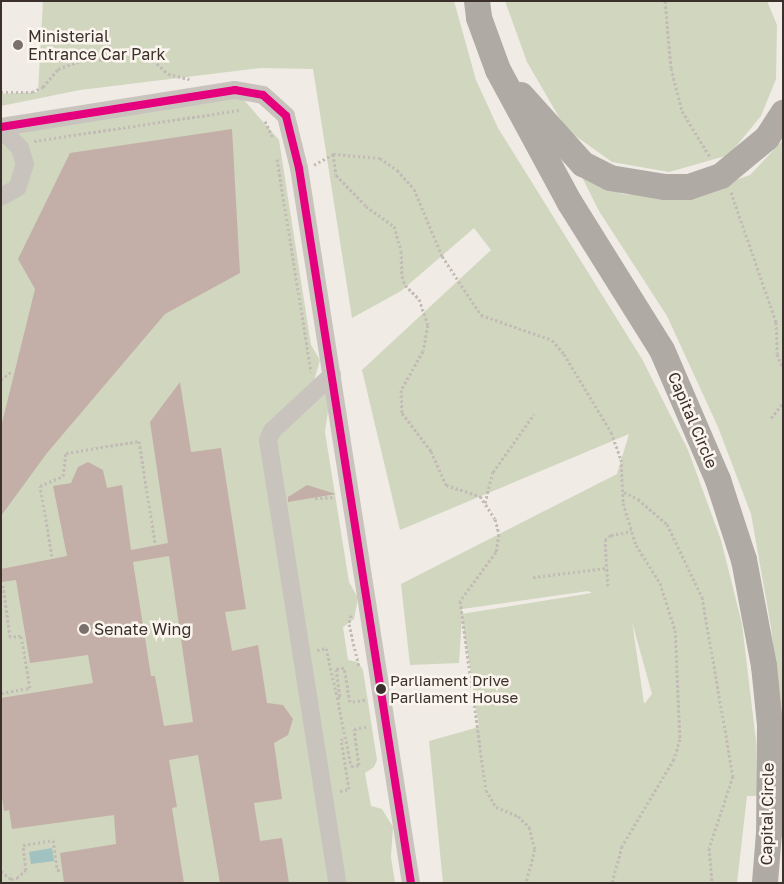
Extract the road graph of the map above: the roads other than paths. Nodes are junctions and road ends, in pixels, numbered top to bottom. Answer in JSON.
{"nodes":[{"id":1,"x":477,"y":1,"type":"edge"},
{"id":2,"x":498,"y":70,"type":"junction"},
{"id":3,"x":783,"y":113,"type":"edge"},
{"id":4,"x":1,"y":128,"type":"edge"},
{"id":5,"x":1,"y":196,"type":"edge"},
{"id":6,"x":332,"y":375,"type":"junction"},
{"id":7,"x":337,"y":883,"type":"edge"},
{"id":8,"x":411,"y":883,"type":"edge"},
{"id":9,"x":765,"y":883,"type":"edge"}],
"edges":[{"from":1,"to":2,"type":"highway","name":"Capital Circle"},
{"from":2,"to":3,"type":"highway"},
{"from":2,"to":9,"type":"highway","name":"Capital Circle"},
{"from":4,"to":5,"type":"street"},
{"from":4,"to":6,"type":"street"},
{"from":6,"to":7,"type":"street"},
{"from":6,"to":8,"type":"street"}]}
